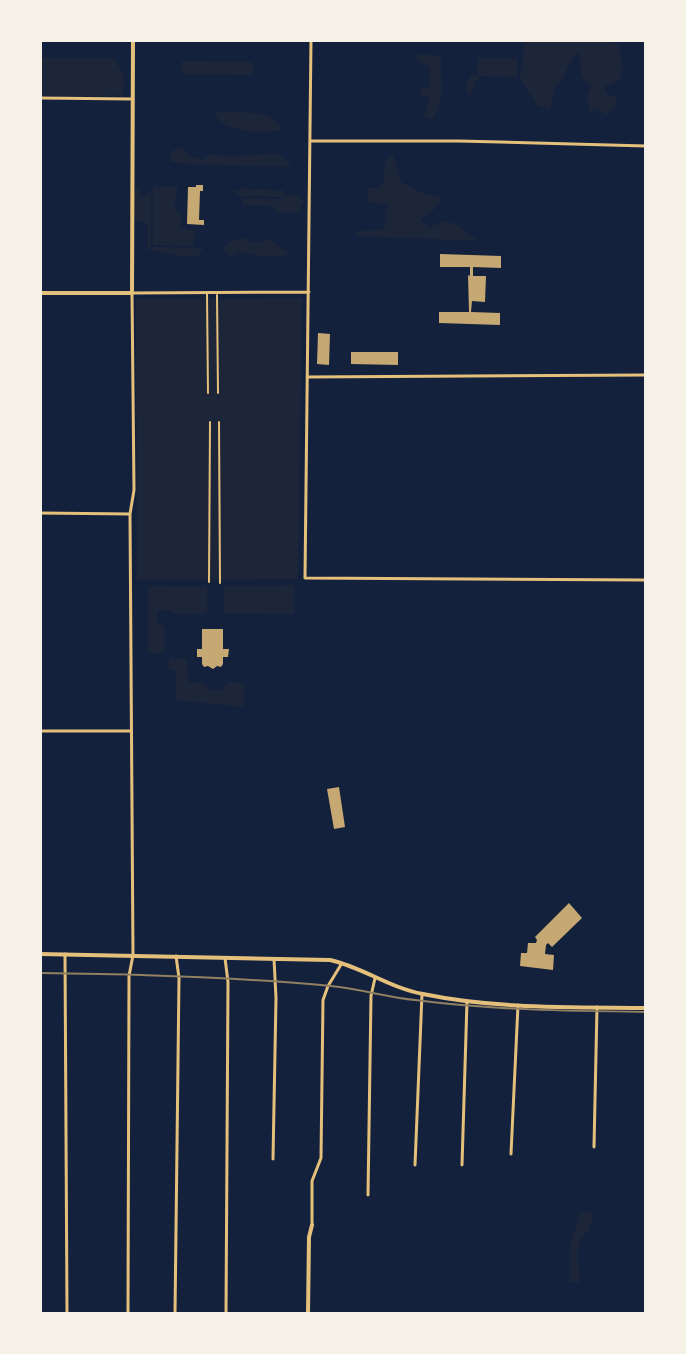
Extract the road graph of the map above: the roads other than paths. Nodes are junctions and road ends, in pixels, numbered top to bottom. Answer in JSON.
{"nodes":[{"id":1,"x":133,"y":40,"type":"edge"},
{"id":2,"x":311,"y":40,"type":"edge"},
{"id":3,"x":40,"y":98,"type":"edge"},
{"id":4,"x":133,"y":99,"type":"junction"},
{"id":5,"x":310,"y":141,"type":"junction"},
{"id":6,"x":646,"y":146,"type":"edge"},
{"id":7,"x":217,"y":292,"type":"junction"},
{"id":8,"x":309,"y":292,"type":"junction"},
{"id":9,"x":40,"y":293,"type":"edge"},
{"id":10,"x":132,"y":293,"type":"junction"},
{"id":11,"x":207,"y":293,"type":"junction"},
{"id":12,"x":646,"y":375,"type":"edge"},
{"id":13,"x":307,"y":377,"type":"junction"},
{"id":14,"x":208,"y":393,"type":"dead end"},
{"id":15,"x":218,"y":393,"type":"dead end"},
{"id":16,"x":210,"y":422,"type":"dead end"},
{"id":17,"x":219,"y":422,"type":"dead end"},
{"id":18,"x":40,"y":513,"type":"edge"},
{"id":19,"x":130,"y":514,"type":"junction"},
{"id":20,"x":646,"y":580,"type":"edge"},
{"id":21,"x":209,"y":582,"type":"dead end"},
{"id":22,"x":220,"y":583,"type":"dead end"},
{"id":23,"x":40,"y":731,"type":"edge"},
{"id":24,"x":131,"y":731,"type":"junction"},
{"id":25,"x":40,"y":954,"type":"edge"},
{"id":26,"x":65,"y":954,"type":"junction"},
{"id":27,"x":133,"y":955,"type":"junction"},
{"id":28,"x":176,"y":956,"type":"junction"},
{"id":29,"x":225,"y":958,"type":"junction"},
{"id":30,"x":274,"y":959,"type":"junction"},
{"id":31,"x":342,"y":963,"type":"junction"},
{"id":32,"x":375,"y":978,"type":"junction"},
{"id":33,"x":422,"y":994,"type":"junction"},
{"id":34,"x":467,"y":1001,"type":"junction"},
{"id":35,"x":518,"y":1005,"type":"junction"},
{"id":36,"x":597,"y":1007,"type":"junction"},
{"id":37,"x":646,"y":1008,"type":"edge"},
{"id":38,"x":594,"y":1147,"type":"dead end"},
{"id":39,"x":511,"y":1154,"type":"dead end"},
{"id":40,"x":273,"y":1159,"type":"dead end"},
{"id":41,"x":415,"y":1165,"type":"dead end"},
{"id":42,"x":462,"y":1165,"type":"dead end"},
{"id":43,"x":368,"y":1195,"type":"dead end"},
{"id":44,"x":312,"y":1225,"type":"joint"},
{"id":45,"x":67,"y":1314,"type":"edge"},
{"id":46,"x":128,"y":1314,"type":"edge"},
{"id":47,"x":175,"y":1314,"type":"edge"},
{"id":48,"x":226,"y":1314,"type":"edge"},
{"id":49,"x":308,"y":1314,"type":"edge"}],
"edges":[{"from":1,"to":4,"type":"street"},
{"from":2,"to":5,"type":"street"},
{"from":3,"to":4,"type":"street"},
{"from":4,"to":10,"type":"street"},
{"from":5,"to":6,"type":"street"},
{"from":5,"to":8,"type":"street"},
{"from":7,"to":8,"type":"street"},
{"from":7,"to":11,"type":"street"},
{"from":7,"to":15,"type":"street"},
{"from":8,"to":13,"type":"street"},
{"from":9,"to":10,"type":"street"},
{"from":10,"to":11,"type":"street"},
{"from":10,"to":19,"type":"street"},
{"from":11,"to":14,"type":"street"},
{"from":12,"to":13,"type":"street"},
{"from":13,"to":20,"type":"street"},
{"from":16,"to":21,"type":"street"},
{"from":17,"to":22,"type":"street"},
{"from":18,"to":19,"type":"street"},
{"from":19,"to":24,"type":"street"},
{"from":23,"to":24,"type":"street"},
{"from":24,"to":27,"type":"street"},
{"from":25,"to":26,"type":"street"},
{"from":26,"to":27,"type":"street"},
{"from":26,"to":45,"type":"street"},
{"from":27,"to":28,"type":"street"},
{"from":27,"to":46,"type":"street"},
{"from":28,"to":29,"type":"street"},
{"from":28,"to":47,"type":"street"},
{"from":29,"to":30,"type":"street"},
{"from":29,"to":48,"type":"street"},
{"from":30,"to":31,"type":"street"},
{"from":30,"to":40,"type":"street"},
{"from":31,"to":32,"type":"street"},
{"from":31,"to":44,"type":"street"},
{"from":32,"to":33,"type":"street"},
{"from":32,"to":43,"type":"street"},
{"from":33,"to":34,"type":"street"},
{"from":33,"to":41,"type":"street"},
{"from":34,"to":35,"type":"street"},
{"from":34,"to":42,"type":"street"},
{"from":35,"to":36,"type":"street"},
{"from":35,"to":39,"type":"street"},
{"from":36,"to":37,"type":"street"},
{"from":36,"to":38,"type":"street"},
{"from":44,"to":49,"type":"street"}]}
